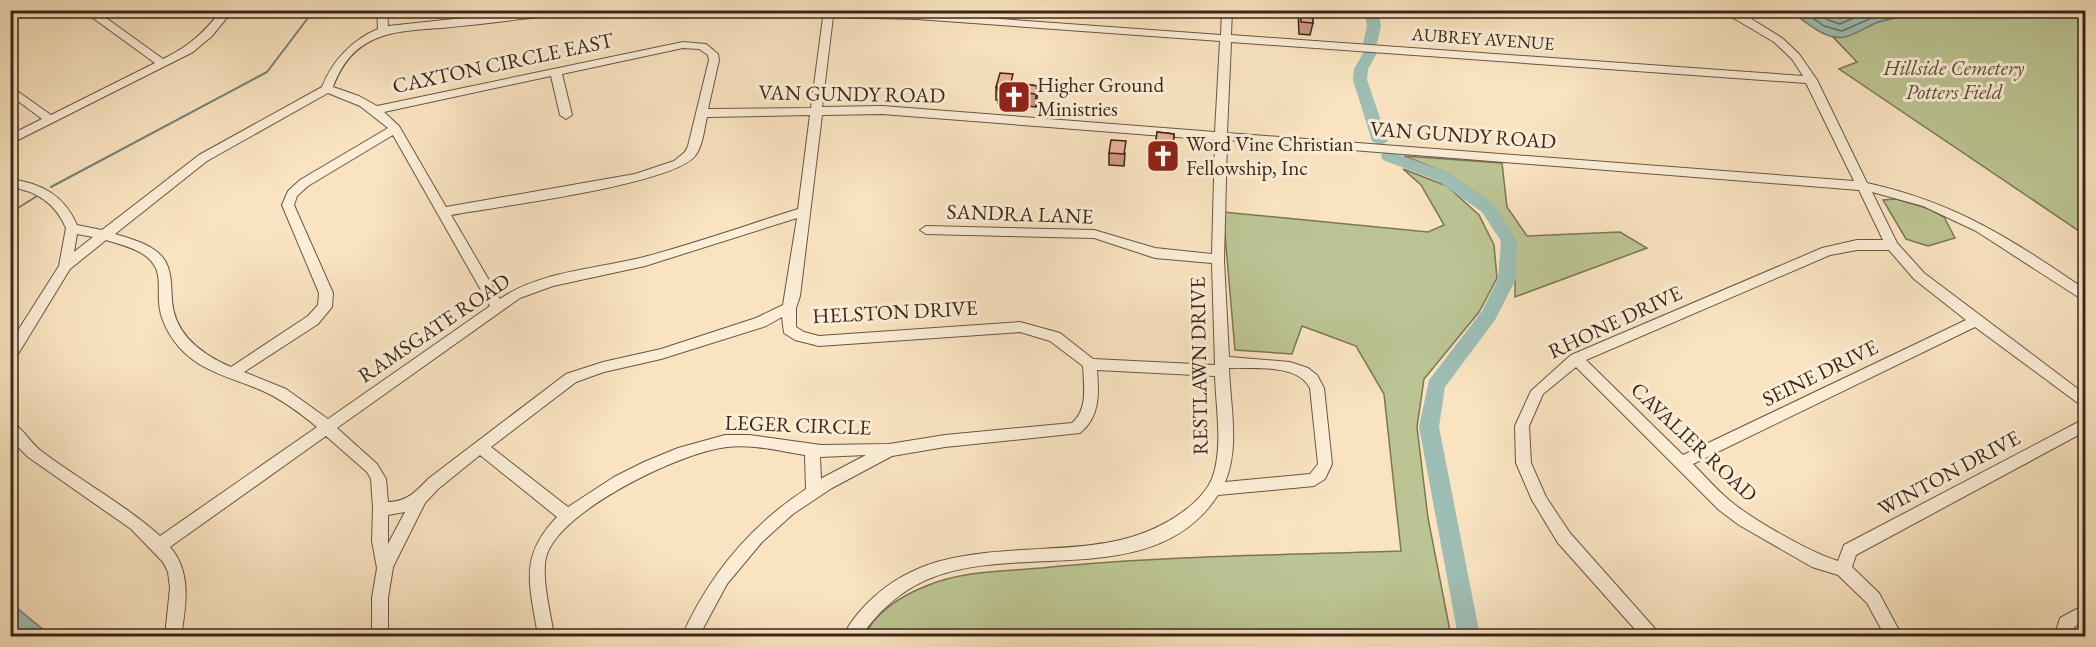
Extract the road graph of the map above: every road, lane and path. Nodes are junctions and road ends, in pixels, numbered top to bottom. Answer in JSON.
{"nodes":[{"id":1,"x":87,"y":10,"type":"edge"},
{"id":2,"x":228,"y":10,"type":"edge"},
{"id":3,"x":382,"y":10,"type":"edge"},
{"id":4,"x":555,"y":10,"type":"edge"},
{"id":5,"x":1227,"y":10,"type":"edge"},
{"id":6,"x":1725,"y":10,"type":"edge"},
{"id":7,"x":829,"y":12,"type":"edge"},
{"id":8,"x":383,"y":31,"type":"junction"},
{"id":9,"x":1226,"y":38,"type":"junction"},
{"id":10,"x":164,"y":64,"type":"junction"},
{"id":11,"x":556,"y":72,"type":"junction"},
{"id":12,"x":1811,"y":80,"type":"junction"},
{"id":13,"x":10,"y":89,"type":"edge"},
{"id":14,"x":327,"y":89,"type":"junction"},
{"id":15,"x":376,"y":110,"type":"junction"},
{"id":16,"x":816,"y":110,"type":"junction"},
{"id":17,"x":702,"y":113,"type":"junction"},
{"id":18,"x":566,"y":115,"type":"dead end"},
{"id":19,"x":50,"y":120,"type":"junction"},
{"id":20,"x":395,"y":129,"type":"junction"},
{"id":21,"x":1221,"y":136,"type":"junction"},
{"id":22,"x":10,"y":140,"type":"edge"},
{"id":23,"x":10,"y":183,"type":"edge"},
{"id":24,"x":1863,"y":186,"type":"junction"},
{"id":25,"x":443,"y":212,"type":"junction"},
{"id":26,"x":803,"y":212,"type":"junction"},
{"id":27,"x":72,"y":228,"type":"junction"},
{"id":28,"x":926,"y":230,"type":"dead end"},
{"id":29,"x":102,"y":235,"type":"junction"},
{"id":30,"x":1892,"y":245,"type":"junction"},
{"id":31,"x":1218,"y":259,"type":"junction"},
{"id":32,"x":65,"y":266,"type":"junction"},
{"id":33,"x":2085,"y":297,"type":"edge"},
{"id":34,"x":497,"y":306,"type":"junction"},
{"id":35,"x":789,"y":308,"type":"junction"},
{"id":36,"x":1976,"y":321,"type":"junction"},
{"id":37,"x":761,"y":322,"type":"junction"},
{"id":38,"x":789,"y":329,"type":"junction"},
{"id":39,"x":10,"y":355,"type":"edge"},
{"id":40,"x":1576,"y":359,"type":"junction"},
{"id":41,"x":1090,"y":364,"type":"junction"},
{"id":42,"x":1222,"y":367,"type":"junction"},
{"id":43,"x":230,"y":374,"type":"junction"},
{"id":44,"x":2085,"y":403,"type":"edge"},
{"id":45,"x":2085,"y":424,"type":"edge"},
{"id":46,"x":10,"y":427,"type":"edge"},
{"id":47,"x":327,"y":428,"type":"junction"},
{"id":48,"x":480,"y":447,"type":"junction"},
{"id":49,"x":812,"y":450,"type":"junction"},
{"id":50,"x":889,"y":450,"type":"junction"},
{"id":51,"x":1681,"y":463,"type":"junction"},
{"id":52,"x":1214,"y":489,"type":"junction"},
{"id":53,"x":814,"y":491,"type":"junction"},
{"id":54,"x":420,"y":498,"type":"junction"},
{"id":55,"x":381,"y":508,"type":"junction"},
{"id":56,"x":569,"y":517,"type":"junction"},
{"id":57,"x":160,"y":545,"type":"junction"},
{"id":58,"x":384,"y":567,"type":"junction"},
{"id":59,"x":1844,"y":569,"type":"junction"},
{"id":60,"x":2085,"y":611,"type":"edge"},
{"id":61,"x":173,"y":636,"type":"edge"},
{"id":62,"x":380,"y":636,"type":"edge"},
{"id":63,"x":546,"y":636,"type":"edge"},
{"id":64,"x":690,"y":636,"type":"edge"},
{"id":65,"x":852,"y":636,"type":"edge"},
{"id":66,"x":1651,"y":636,"type":"edge"},
{"id":67,"x":1894,"y":636,"type":"edge"},
{"id":68,"x":2070,"y":636,"type":"edge"}],
"edges":[{"from":1,"to":10,"type":"street"},
{"from":2,"to":10,"type":"street"},
{"from":3,"to":8,"type":"street"},
{"from":4,"to":8,"type":"street"},
{"from":5,"to":9,"type":"street","name":"RESTLAWN DRIVE"},
{"from":6,"to":12,"type":"street"},
{"from":7,"to":9,"type":"street","name":"AUBREY AVENUE"},
{"from":7,"to":16,"type":"street"},
{"from":8,"to":14,"type":"street"},
{"from":9,"to":12,"type":"street","name":"AUBREY AVENUE"},
{"from":9,"to":21,"type":"street","name":"RESTLAWN DRIVE"},
{"from":10,"to":19,"type":"street"},
{"from":11,"to":15,"type":"street","name":"CAXTON CIRCLE EAST"},
{"from":11,"to":17,"type":"street","name":"CAXTON CIRCLE EAST"},
{"from":11,"to":18,"type":"street"},
{"from":12,"to":24,"type":"street"},
{"from":13,"to":19,"type":"street"},
{"from":14,"to":15,"type":"street"},
{"from":14,"to":29,"type":"street"},
{"from":15,"to":20,"type":"street"},
{"from":16,"to":17,"type":"street","name":"VAN GUNDY ROAD"},
{"from":16,"to":21,"type":"street","name":"VAN GUNDY ROAD"},
{"from":16,"to":26,"type":"street"},
{"from":17,"to":25,"type":"street"},
{"from":19,"to":22,"type":"street"},
{"from":20,"to":25,"type":"street"},
{"from":20,"to":43,"type":"street"},
{"from":21,"to":24,"type":"street","name":"VAN GUNDY ROAD"},
{"from":21,"to":31,"type":"street","name":"RESTLAWN DRIVE"},
{"from":23,"to":27,"type":"street"},
{"from":24,"to":30,"type":"street"},
{"from":24,"to":33,"type":"street","name":"VAN GUNDY ROAD"},
{"from":25,"to":34,"type":"street"},
{"from":26,"to":34,"type":"street","name":"RAMSGATE ROAD"},
{"from":26,"to":35,"type":"street"},
{"from":27,"to":29,"type":"street"},
{"from":27,"to":32,"type":"street"},
{"from":28,"to":31,"type":"street","name":"SANDRA LANE"},
{"from":29,"to":32,"type":"street"},
{"from":29,"to":43,"type":"street"},
{"from":30,"to":36,"type":"street"},
{"from":30,"to":40,"type":"street","name":"RHONE DRIVE"},
{"from":31,"to":42,"type":"street","name":"RESTLAWN DRIVE"},
{"from":32,"to":39,"type":"street"},
{"from":34,"to":47,"type":"street","name":"RAMSGATE ROAD"},
{"from":35,"to":37,"type":"street","name":"HELSTON DRIVE"},
{"from":35,"to":38,"type":"street","name":"HELSTON DRIVE"},
{"from":36,"to":44,"type":"street"},
{"from":36,"to":51,"type":"street","name":"SEINE DRIVE"},
{"from":37,"to":38,"type":"street"},
{"from":37,"to":48,"type":"street","name":"HELSTON DRIVE"},
{"from":38,"to":41,"type":"street","name":"HELSTON DRIVE"},
{"from":40,"to":51,"type":"street","name":"CAVALIER ROAD"},
{"from":40,"to":66,"type":"street","name":"RHONE DRIVE"},
{"from":41,"to":42,"type":"street"},
{"from":41,"to":50,"type":"street"},
{"from":42,"to":52,"type":"street","name":"RESTLAWN DRIVE"},
{"from":42,"to":52,"type":"street"},
{"from":43,"to":47,"type":"street"},
{"from":45,"to":59,"type":"street","name":"WINTON DRIVE"},
{"from":46,"to":57,"type":"street"},
{"from":47,"to":55,"type":"street"},
{"from":47,"to":57,"type":"street","name":"RAMSGATE ROAD"},
{"from":48,"to":54,"type":"street","name":"HELSTON DRIVE"},
{"from":48,"to":56,"type":"street"},
{"from":49,"to":50,"type":"street","name":"LEGER CIRCLE"},
{"from":49,"to":53,"type":"street"},
{"from":49,"to":56,"type":"street","name":"LEGER CIRCLE"},
{"from":50,"to":53,"type":"street"},
{"from":51,"to":59,"type":"street","name":"CAVALIER ROAD"},
{"from":52,"to":65,"type":"street","name":"RESTLAWN DRIVE"},
{"from":53,"to":64,"type":"street"},
{"from":54,"to":55,"type":"street"},
{"from":54,"to":58,"type":"street"},
{"from":55,"to":58,"type":"street"},
{"from":56,"to":63,"type":"street","name":"LEGER CIRCLE"},
{"from":57,"to":61,"type":"street"},
{"from":58,"to":62,"type":"street"},
{"from":59,"to":67,"type":"street","name":"CAVALIER ROAD"},
{"from":60,"to":68,"type":"street"}]}
